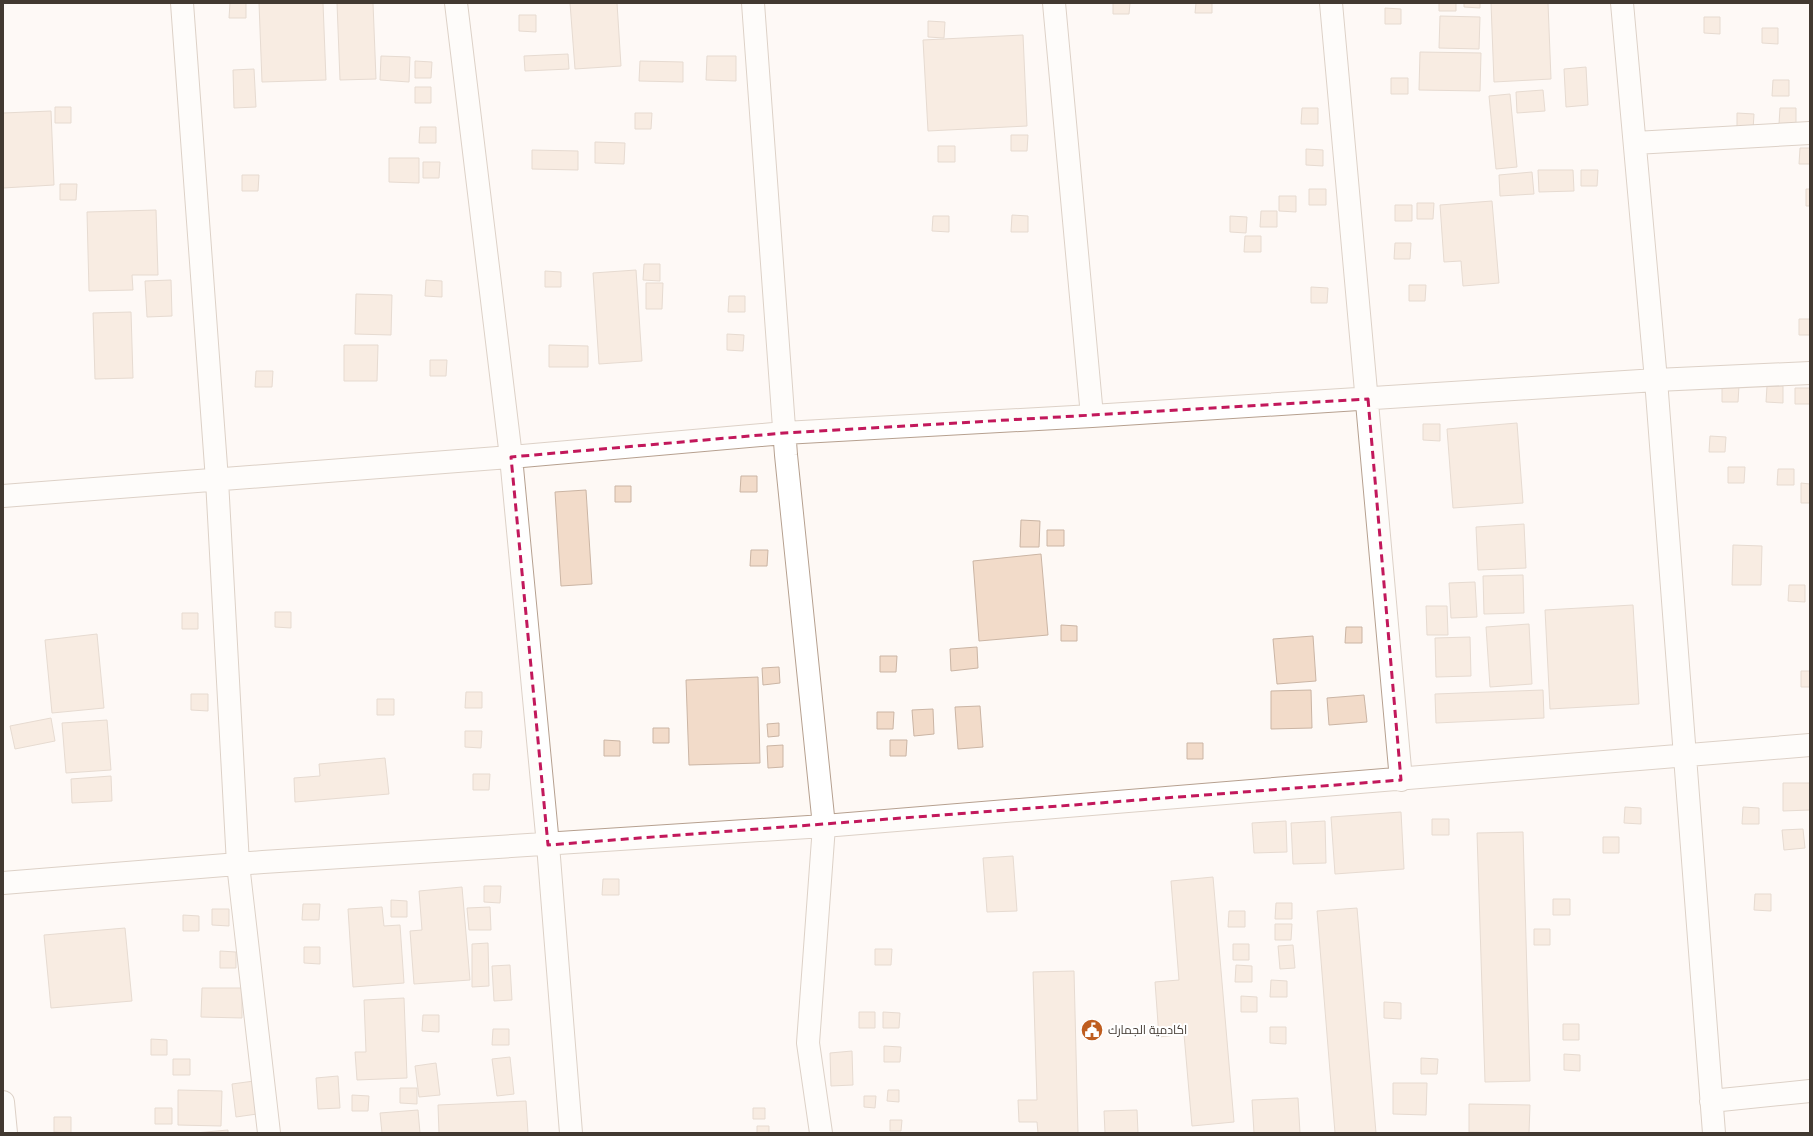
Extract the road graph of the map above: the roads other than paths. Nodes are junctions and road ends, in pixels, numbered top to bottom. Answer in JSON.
{"nodes":[{"id":1,"x":182,"y":3,"type":"edge"},
{"id":2,"x":456,"y":3,"type":"edge"},
{"id":3,"x":753,"y":3,"type":"edge"},
{"id":4,"x":1054,"y":3,"type":"edge"},
{"id":5,"x":1331,"y":3,"type":"edge"},
{"id":6,"x":1622,"y":3,"type":"edge"},
{"id":7,"x":1810,"y":133,"type":"edge"},
{"id":8,"x":1635,"y":144,"type":"junction"},
{"id":9,"x":1810,"y":373,"type":"edge"},
{"id":10,"x":1656,"y":380,"type":"junction"},
{"id":11,"x":1368,"y":398,"type":"junction"},
{"id":12,"x":1092,"y":416,"type":"junction"},
{"id":13,"x":784,"y":433,"type":"junction"},
{"id":14,"x":511,"y":457,"type":"junction"},
{"id":15,"x":217,"y":480,"type":"junction"},
{"id":16,"x":3,"y":496,"type":"edge"},
{"id":17,"x":1810,"y":745,"type":"edge"},
{"id":18,"x":1685,"y":755,"type":"junction"},
{"id":19,"x":1401,"y":780,"type":"junction"},
{"id":20,"x":824,"y":826,"type":"junction"},
{"id":21,"x":548,"y":845,"type":"junction"},
{"id":22,"x":238,"y":864,"type":"junction"},
{"id":23,"x":3,"y":883,"type":"edge"},
{"id":24,"x":1810,"y":1092,"type":"edge"},
{"id":25,"x":1711,"y":1101,"type":"junction"},
{"id":26,"x":3,"y":1102,"type":"edge"},
{"id":27,"x":6,"y":1133,"type":"edge"},
{"id":28,"x":269,"y":1133,"type":"edge"},
{"id":29,"x":571,"y":1133,"type":"edge"},
{"id":30,"x":821,"y":1133,"type":"edge"},
{"id":31,"x":1714,"y":1133,"type":"edge"}],
"edges":[{"from":1,"to":15,"type":"street"},
{"from":2,"to":14,"type":"street"},
{"from":3,"to":13,"type":"street"},
{"from":4,"to":12,"type":"street"},
{"from":5,"to":11,"type":"street"},
{"from":6,"to":8,"type":"street"},
{"from":7,"to":8,"type":"street"},
{"from":8,"to":10,"type":"street"},
{"from":9,"to":10,"type":"street"},
{"from":10,"to":11,"type":"street"},
{"from":10,"to":18,"type":"street"},
{"from":11,"to":12,"type":"street"},
{"from":11,"to":19,"type":"street"},
{"from":12,"to":13,"type":"street"},
{"from":13,"to":14,"type":"street"},
{"from":13,"to":20,"type":"street"},
{"from":14,"to":15,"type":"street"},
{"from":14,"to":21,"type":"street"},
{"from":15,"to":16,"type":"street"},
{"from":15,"to":22,"type":"street"},
{"from":17,"to":18,"type":"street"},
{"from":18,"to":19,"type":"street"},
{"from":18,"to":25,"type":"street"},
{"from":19,"to":20,"type":"street"},
{"from":20,"to":21,"type":"street"},
{"from":20,"to":30,"type":"street"},
{"from":21,"to":22,"type":"street"},
{"from":21,"to":29,"type":"street"},
{"from":22,"to":23,"type":"street"},
{"from":22,"to":28,"type":"street"},
{"from":24,"to":25,"type":"street"},
{"from":25,"to":31,"type":"street"},
{"from":26,"to":27,"type":"street"}]}
